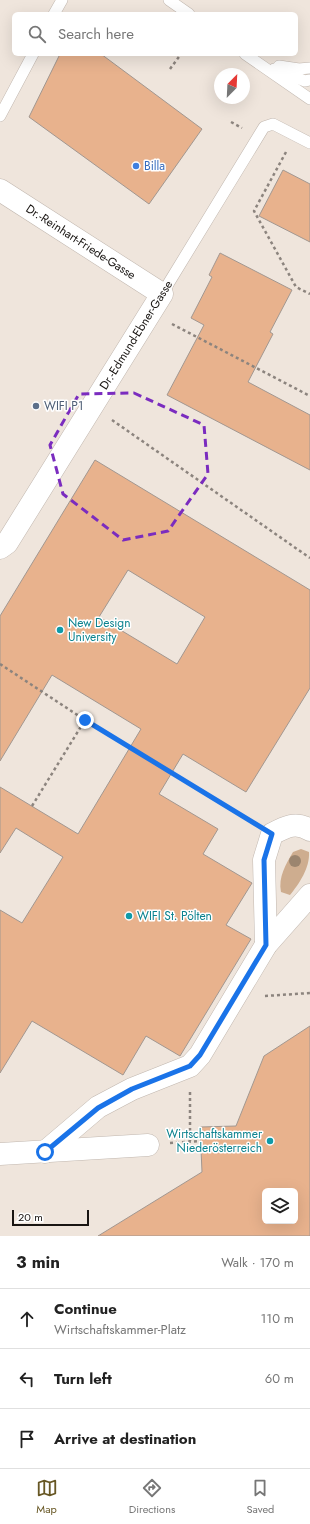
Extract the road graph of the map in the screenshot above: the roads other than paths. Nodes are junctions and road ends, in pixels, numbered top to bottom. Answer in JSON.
{"nodes":[{"id":1,"x":62,"y":0,"type":"edge"},
{"id":2,"x":169,"y":0,"type":"edge"},
{"id":3,"x":55,"y":12,"type":"edge"},
{"id":4,"x":186,"y":12,"type":"edge"},
{"id":5,"x":32,"y":56,"type":"edge"},
{"id":6,"x":248,"y":56,"type":"edge"},
{"id":7,"x":256,"y":62,"type":"junction"},
{"id":8,"x":310,"y":68,"type":"edge"},
{"id":9,"x":310,"y":80,"type":"edge"},
{"id":10,"x":310,"y":100,"type":"edge"},
{"id":11,"x":0,"y":116,"type":"edge"},
{"id":12,"x":310,"y":143,"type":"edge"},
{"id":13,"x":0,"y":190,"type":"edge"},
{"id":14,"x":162,"y":294,"type":"junction"},
{"id":15,"x":3,"y":546,"type":"edge"},
{"id":16,"x":310,"y":830,"type":"edge"},
{"id":17,"x":310,"y":895,"type":"edge"},
{"id":18,"x":266,"y":945,"type":"junction"},
{"id":19,"x":148,"y":1145,"type":"road end"},
{"id":20,"x":45,"y":1152,"type":"junction"},
{"id":21,"x":0,"y":1154,"type":"edge"}],
"edges":[{"from":1,"to":3,"type":"lane"},
{"from":2,"to":4,"type":"lane"},
{"from":5,"to":11,"type":"lane"},
{"from":6,"to":7,"type":"lane"},
{"from":7,"to":8,"type":"lane"},
{"from":7,"to":9,"type":"lane"},
{"from":7,"to":10,"type":"lane"},
{"from":12,"to":14,"type":"lane","name":"Dr.-Edmund-Ebner-Gasse"},
{"from":13,"to":14,"type":"street","name":"Dr.-Reinhart-Friede-Gasse"},
{"from":14,"to":15,"type":"street","name":"Dr.-Edmund-Ebner-Gasse"},
{"from":16,"to":18,"type":"street"},
{"from":17,"to":18,"type":"street"},
{"from":18,"to":20,"type":"street"},
{"from":19,"to":20,"type":"street"},
{"from":20,"to":21,"type":"street"}]}
